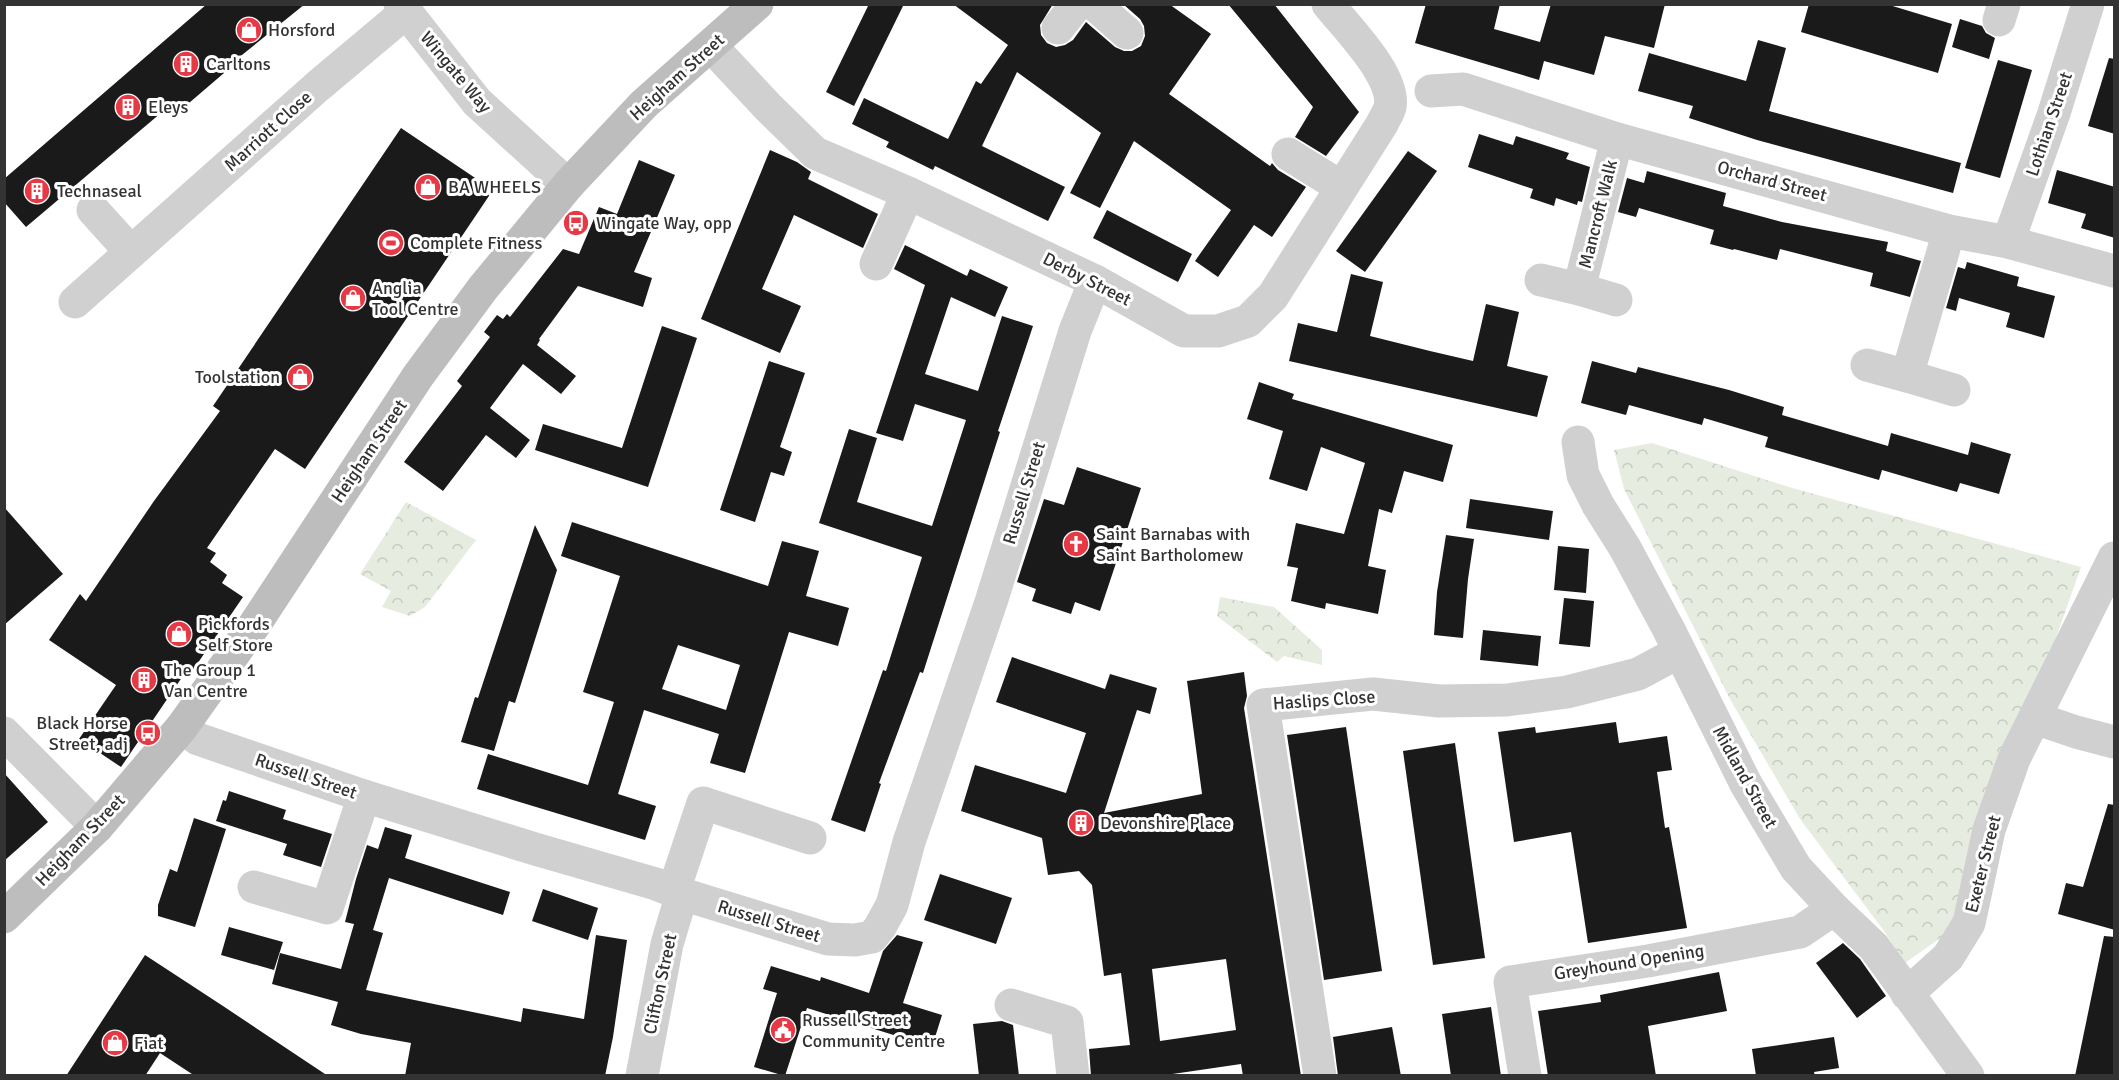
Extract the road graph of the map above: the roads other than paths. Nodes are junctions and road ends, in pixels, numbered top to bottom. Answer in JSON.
{"nodes":[{"id":1,"x":757,"y":4,"type":"edge"},
{"id":2,"x":1094,"y":4,"type":"edge"},
{"id":3,"x":1328,"y":4,"type":"edge"},
{"id":4,"x":2088,"y":4,"type":"edge"},
{"id":5,"x":403,"y":8,"type":"edge"},
{"id":6,"x":1127,"y":33,"type":"dead end"},
{"id":7,"x":711,"y":46,"type":"junction"},
{"id":8,"x":1431,"y":91,"type":"dead end"},
{"id":9,"x":1617,"y":139,"type":"junction"},
{"id":10,"x":1288,"y":154,"type":"dead end"},
{"id":11,"x":568,"y":185,"type":"junction"},
{"id":12,"x":1341,"y":187,"type":"junction"},
{"id":13,"x":908,"y":193,"type":"junction"},
{"id":14,"x":93,"y":210,"type":"dead end"},
{"id":15,"x":1949,"y":231,"type":"junction"},
{"id":16,"x":2008,"y":242,"type":"junction"},
{"id":17,"x":131,"y":252,"type":"junction"},
{"id":18,"x":876,"y":264,"type":"dead end"},
{"id":19,"x":2115,"y":271,"type":"edge"},
{"id":20,"x":1541,"y":280,"type":"dead end"},
{"id":21,"x":1095,"y":281,"type":"junction"},
{"id":22,"x":1579,"y":289,"type":"junction"},
{"id":23,"x":1616,"y":300,"type":"dead end"},
{"id":24,"x":75,"y":302,"type":"dead end"},
{"id":25,"x":1868,"y":365,"type":"dead end"},
{"id":26,"x":1907,"y":376,"type":"junction"},
{"id":27,"x":1954,"y":390,"type":"dead end"},
{"id":28,"x":1578,"y":442,"type":"dead end"},
{"id":29,"x":2115,"y":558,"type":"edge"},
{"id":30,"x":1678,"y":652,"type":"junction"},
{"id":31,"x":2035,"y":718,"type":"junction"},
{"id":32,"x":182,"y":727,"type":"junction"},
{"id":33,"x":4,"y":733,"type":"edge"},
{"id":34,"x":2115,"y":742,"type":"edge"},
{"id":35,"x":364,"y":796,"type":"junction"},
{"id":36,"x":97,"y":827,"type":"junction"},
{"id":37,"x":810,"y":838,"type":"dead end"},
{"id":38,"x":254,"y":887,"type":"dead end"},
{"id":39,"x":678,"y":892,"type":"junction"},
{"id":40,"x":1834,"y":909,"type":"junction"},
{"id":41,"x":4,"y":917,"type":"edge"},
{"id":42,"x":1907,"y":994,"type":"junction"},
{"id":43,"x":1011,"y":1005,"type":"dead end"},
{"id":44,"x":642,"y":1076,"type":"edge"},
{"id":45,"x":1073,"y":1076,"type":"edge"},
{"id":46,"x":1320,"y":1076,"type":"edge"},
{"id":47,"x":1525,"y":1076,"type":"edge"},
{"id":48,"x":1968,"y":1076,"type":"edge"}],
"edges":[{"from":1,"to":7,"type":"street","name":"Heigham Street"},
{"from":2,"to":6,"type":"street"},
{"from":3,"to":12,"type":"street","name":"Derby Street"},
{"from":4,"to":16,"type":"street","name":"Lothian Street"},
{"from":5,"to":11,"type":"street","name":"Wingate Way"},
{"from":5,"to":17,"type":"street","name":"Marriott Close"},
{"from":7,"to":11,"type":"street","name":"Heigham Street"},
{"from":7,"to":13,"type":"street","name":"Derby Street"},
{"from":8,"to":9,"type":"street","name":"Orchard Street"},
{"from":9,"to":15,"type":"street","name":"Orchard Street"},
{"from":9,"to":22,"type":"street","name":"Mancroft Walk"},
{"from":10,"to":12,"type":"street"},
{"from":11,"to":32,"type":"street","name":"Heigham Street"},
{"from":12,"to":21,"type":"street","name":"Derby Street"},
{"from":13,"to":18,"type":"street"},
{"from":13,"to":21,"type":"street","name":"Derby Street"},
{"from":14,"to":17,"type":"street"},
{"from":15,"to":16,"type":"street","name":"Orchard Street"},
{"from":15,"to":26,"type":"street"},
{"from":16,"to":19,"type":"street","name":"Orchard Street"},
{"from":17,"to":24,"type":"street","name":"Marriott Close"},
{"from":20,"to":22,"type":"street","name":"Mancroft Walk"},
{"from":21,"to":39,"type":"street","name":"Russell Street"},
{"from":22,"to":23,"type":"street","name":"Mancroft Walk"},
{"from":25,"to":26,"type":"street"},
{"from":26,"to":27,"type":"street"},
{"from":28,"to":30,"type":"street","name":"Midland Street"},
{"from":29,"to":31,"type":"street","name":"Exeter Street"},
{"from":30,"to":40,"type":"street","name":"Midland Street"},
{"from":30,"to":46,"type":"street","name":"Haslips Close"},
{"from":31,"to":34,"type":"street"},
{"from":31,"to":42,"type":"street","name":"Exeter Street"},
{"from":32,"to":35,"type":"street","name":"Russell Street"},
{"from":32,"to":36,"type":"street","name":"Heigham Street"},
{"from":33,"to":36,"type":"street"},
{"from":35,"to":38,"type":"street"},
{"from":35,"to":39,"type":"street","name":"Russell Street"},
{"from":36,"to":41,"type":"street","name":"Heigham Street"},
{"from":37,"to":39,"type":"street","name":"Clifton Street"},
{"from":39,"to":44,"type":"street","name":"Clifton Street"},
{"from":40,"to":42,"type":"street","name":"Midland Street"},
{"from":40,"to":47,"type":"street","name":"Greyhound Opening"},
{"from":42,"to":48,"type":"street","name":"Midland Street"},
{"from":43,"to":45,"type":"street"}]}
